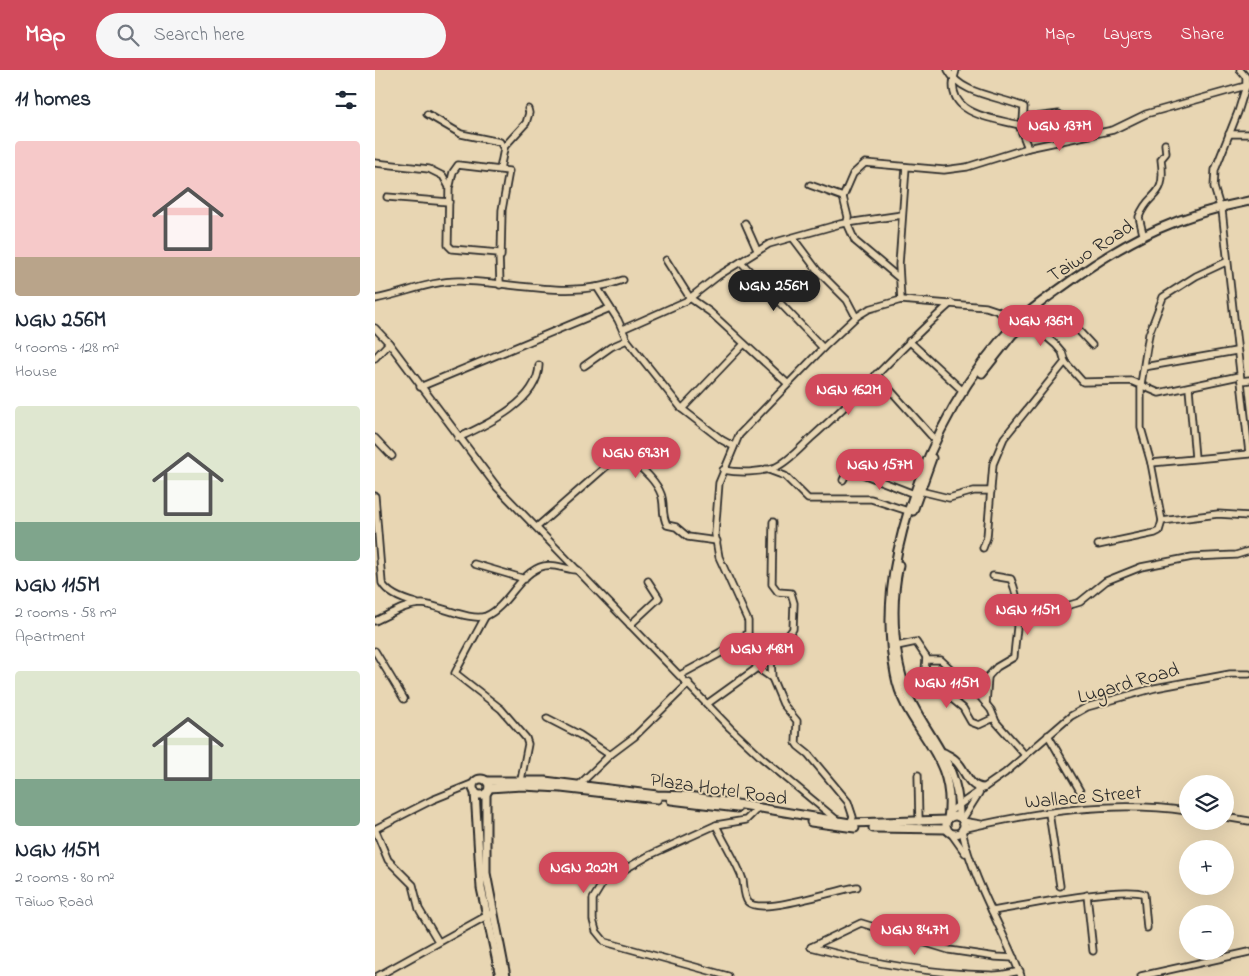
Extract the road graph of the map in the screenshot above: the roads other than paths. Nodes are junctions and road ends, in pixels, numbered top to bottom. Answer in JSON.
{"nodes":[{"id":1,"x":948,"y":70,"type":"edge"},
{"id":2,"x":956,"y":70,"type":"edge"},
{"id":3,"x":1240,"y":70,"type":"edge"},
{"id":4,"x":953,"y":79,"type":"junction"},
{"id":5,"x":1247,"y":85,"type":"edge"},
{"id":6,"x":528,"y":110,"type":"dead end"},
{"id":7,"x":427,"y":114,"type":"dead end"},
{"id":8,"x":1059,"y":114,"type":"dead end"},
{"id":9,"x":1024,"y":116,"type":"junction"},
{"id":10,"x":1019,"y":125,"type":"junction"},
{"id":11,"x":1229,"y":134,"type":"junction"},
{"id":12,"x":1249,"y":134,"type":"edge"},
{"id":13,"x":1165,"y":144,"type":"dead end"},
{"id":14,"x":504,"y":147,"type":"junction"},
{"id":15,"x":1028,"y":148,"type":"junction"},
{"id":16,"x":375,"y":162,"type":"edge"},
{"id":17,"x":907,"y":167,"type":"junction"},
{"id":18,"x":499,"y":169,"type":"junction"},
{"id":19,"x":810,"y":185,"type":"dead end"},
{"id":20,"x":449,"y":187,"type":"junction"},
{"id":21,"x":387,"y":196,"type":"dead end"},
{"id":22,"x":843,"y":197,"type":"junction"},
{"id":23,"x":449,"y":202,"type":"junction"},
{"id":24,"x":1249,"y":202,"type":"edge"},
{"id":25,"x":1221,"y":208,"type":"junction"},
{"id":26,"x":902,"y":215,"type":"junction"},
{"id":27,"x":745,"y":223,"type":"dead end"},
{"id":28,"x":847,"y":223,"type":"junction"},
{"id":29,"x":1143,"y":234,"type":"junction"},
{"id":30,"x":793,"y":238,"type":"junction"},
{"id":31,"x":757,"y":250,"type":"junction"},
{"id":32,"x":501,"y":256,"type":"junction"},
{"id":33,"x":667,"y":260,"type":"dead end"},
{"id":34,"x":741,"y":262,"type":"junction"},
{"id":35,"x":1227,"y":262,"type":"junction"},
{"id":36,"x":899,"y":278,"type":"junction"},
{"id":37,"x":623,"y":280,"type":"dead end"},
{"id":38,"x":500,"y":285,"type":"junction"},
{"id":39,"x":597,"y":287,"type":"junction"},
{"id":40,"x":690,"y":298,"type":"junction"},
{"id":41,"x":375,"y":300,"type":"edge"},
{"id":42,"x":901,"y":300,"type":"junction"},
{"id":43,"x":951,"y":303,"type":"junction"},
{"id":44,"x":610,"y":308,"type":"junction"},
{"id":45,"x":1039,"y":310,"type":"junction"},
{"id":46,"x":855,"y":317,"type":"junction"},
{"id":47,"x":1023,"y":324,"type":"junction"},
{"id":48,"x":1014,"y":326,"type":"junction"},
{"id":49,"x":375,"y":328,"type":"edge"},
{"id":50,"x":623,"y":329,"type":"junction"},
{"id":51,"x":627,"y":340,"type":"junction"},
{"id":52,"x":909,"y":341,"type":"junction"},
{"id":53,"x":389,"y":343,"type":"junction"},
{"id":54,"x":744,"y":344,"type":"junction"},
{"id":55,"x":1092,"y":345,"type":"dead end"},
{"id":56,"x":823,"y":348,"type":"junction"},
{"id":57,"x":1236,"y":351,"type":"junction"},
{"id":58,"x":375,"y":358,"type":"edge"},
{"id":59,"x":1065,"y":362,"type":"junction"},
{"id":60,"x":539,"y":366,"type":"dead end"},
{"id":61,"x":584,"y":366,"type":"dead end"},
{"id":62,"x":1144,"y":367,"type":"junction"},
{"id":63,"x":876,"y":374,"type":"junction"},
{"id":64,"x":1240,"y":378,"type":"junction"},
{"id":65,"x":1249,"y":380,"type":"edge"},
{"id":66,"x":787,"y":383,"type":"junction"},
{"id":67,"x":1141,"y":384,"type":"junction"},
{"id":68,"x":420,"y":387,"type":"junction"},
{"id":69,"x":1189,"y":388,"type":"junction"},
{"id":70,"x":964,"y":392,"type":"junction"},
{"id":71,"x":682,"y":409,"type":"junction"},
{"id":72,"x":375,"y":438,"type":"edge"},
{"id":73,"x":458,"y":438,"type":"junction"},
{"id":74,"x":935,"y":440,"type":"junction"},
{"id":75,"x":733,"y":446,"type":"junction"},
{"id":76,"x":1249,"y":453,"type":"edge"},
{"id":77,"x":392,"y":456,"type":"dead end"},
{"id":78,"x":1195,"y":458,"type":"junction"},
{"id":79,"x":1151,"y":463,"type":"junction"},
{"id":80,"x":766,"y":469,"type":"junction"},
{"id":81,"x":723,"y":470,"type":"junction"},
{"id":82,"x":843,"y":480,"type":"dead end"},
{"id":83,"x":991,"y":491,"type":"junction"},
{"id":84,"x":917,"y":492,"type":"junction"},
{"id":85,"x":375,"y":496,"type":"edge"},
{"id":86,"x":908,"y":511,"type":"junction"},
{"id":87,"x":1249,"y":516,"type":"edge"},
{"id":88,"x":1163,"y":521,"type":"junction"},
{"id":89,"x":773,"y":522,"type":"dead end"},
{"id":90,"x":537,"y":527,"type":"junction"},
{"id":91,"x":717,"y":541,"type":"junction"},
{"id":92,"x":1098,"y":545,"type":"dead end"},
{"id":93,"x":983,"y":548,"type":"dead end"},
{"id":94,"x":1249,"y":551,"type":"edge"},
{"id":95,"x":474,"y":564,"type":"dead end"},
{"id":96,"x":577,"y":570,"type":"junction"},
{"id":97,"x":993,"y":576,"type":"dead end"},
{"id":98,"x":525,"y":579,"type":"junction"},
{"id":99,"x":648,"y":581,"type":"dead end"},
{"id":100,"x":378,"y":582,"type":"edge"},
{"id":101,"x":407,"y":604,"type":"junction"},
{"id":102,"x":1050,"y":611,"type":"dead end"},
{"id":103,"x":485,"y":617,"type":"junction"},
{"id":104,"x":375,"y":621,"type":"edge"},
{"id":105,"x":630,"y":625,"type":"junction"},
{"id":106,"x":897,"y":646,"type":"junction"},
{"id":107,"x":375,"y":651,"type":"edge"},
{"id":108,"x":926,"y":657,"type":"junction"},
{"id":109,"x":771,"y":658,"type":"junction"},
{"id":110,"x":756,"y":667,"type":"junction"},
{"id":111,"x":680,"y":674,"type":"junction"},
{"id":112,"x":1249,"y":674,"type":"edge"},
{"id":113,"x":988,"y":677,"type":"junction"},
{"id":114,"x":772,"y":678,"type":"junction"},
{"id":115,"x":689,"y":683,"type":"junction"},
{"id":116,"x":968,"y":686,"type":"junction"},
{"id":117,"x":404,"y":699,"type":"dead end"},
{"id":118,"x":707,"y":704,"type":"junction"},
{"id":119,"x":986,"y":704,"type":"junction"},
{"id":120,"x":547,"y":718,"type":"dead end"},
{"id":121,"x":994,"y":718,"type":"junction"},
{"id":122,"x":1048,"y":735,"type":"junction"},
{"id":123,"x":943,"y":753,"type":"junction"},
{"id":124,"x":610,"y":755,"type":"junction"},
{"id":125,"x":1025,"y":755,"type":"junction"},
{"id":126,"x":918,"y":775,"type":"dead end"},
{"id":127,"x":521,"y":780,"type":"junction"},
{"id":128,"x":473,"y":783,"type":"junction"},
{"id":129,"x":580,"y":784,"type":"junction"},
{"id":130,"x":487,"y":788,"type":"junction"},
{"id":131,"x":983,"y":789,"type":"junction"},
{"id":132,"x":1080,"y":791,"type":"dead end"},
{"id":133,"x":457,"y":792,"type":"junction"},
{"id":134,"x":475,"y":792,"type":"junction"},
{"id":135,"x":959,"y":805,"type":"junction"},
{"id":136,"x":1179,"y":810,"type":"edge"},
{"id":137,"x":755,"y":811,"type":"junction"},
{"id":138,"x":1049,"y":813,"type":"junction"},
{"id":139,"x":948,"y":817,"type":"junction"},
{"id":140,"x":1234,"y":818,"type":"edge"},
{"id":141,"x":961,"y":819,"type":"junction"},
{"id":142,"x":1249,"y":820,"type":"edge"},
{"id":143,"x":837,"y":821,"type":"junction"},
{"id":144,"x":919,"y":822,"type":"junction"},
{"id":145,"x":716,"y":824,"type":"junction"},
{"id":146,"x":982,"y":825,"type":"junction"},
{"id":147,"x":847,"y":826,"type":"junction"},
{"id":148,"x":375,"y":829,"type":"edge"},
{"id":149,"x":962,"y":830,"type":"junction"},
{"id":150,"x":948,"y":831,"type":"junction"},
{"id":151,"x":968,"y":857,"type":"junction"},
{"id":152,"x":1060,"y":886,"type":"dead end"},
{"id":153,"x":857,"y":887,"type":"dead end"},
{"id":154,"x":1087,"y":895,"type":"junction"},
{"id":155,"x":992,"y":911,"type":"junction"},
{"id":156,"x":491,"y":913,"type":"junction"},
{"id":157,"x":1147,"y":928,"type":"dead end"},
{"id":158,"x":438,"y":942,"type":"junction"},
{"id":159,"x":1093,"y":951,"type":"dead end"},
{"id":160,"x":1249,"y":952,"type":"edge"},
{"id":161,"x":1014,"y":958,"type":"junction"},
{"id":162,"x":1021,"y":974,"type":"edge"},
{"id":163,"x":1155,"y":974,"type":"edge"},
{"id":164,"x":378,"y":976,"type":"edge"},
{"id":165,"x":500,"y":976,"type":"edge"},
{"id":166,"x":506,"y":976,"type":"edge"},
{"id":167,"x":728,"y":976,"type":"edge"},
{"id":168,"x":1141,"y":976,"type":"edge"}],
"edges":[{"from":1,"to":4,"type":"street"},
{"from":2,"to":4,"type":"street"},
{"from":3,"to":5,"type":"street"},
{"from":4,"to":9,"type":"street"},
{"from":4,"to":10,"type":"street"},
{"from":5,"to":11,"type":"street"},
{"from":5,"to":15,"type":"street"},
{"from":6,"to":14,"type":"street"},
{"from":7,"to":14,"type":"street"},
{"from":8,"to":9,"type":"street"},
{"from":9,"to":10,"type":"street"},
{"from":10,"to":15,"type":"street"},
{"from":11,"to":12,"type":"street"},
{"from":11,"to":25,"type":"street"},
{"from":13,"to":29,"type":"street"},
{"from":14,"to":18,"type":"street"},
{"from":15,"to":17,"type":"street"},
{"from":16,"to":20,"type":"street"},
{"from":17,"to":22,"type":"street"},
{"from":17,"to":26,"type":"street"},
{"from":18,"to":20,"type":"street"},
{"from":18,"to":32,"type":"street"},
{"from":19,"to":22,"type":"street"},
{"from":20,"to":23,"type":"street"},
{"from":21,"to":23,"type":"street"},
{"from":22,"to":28,"type":"street"},
{"from":23,"to":32,"type":"street"},
{"from":24,"to":25,"type":"main road","name":"Taiwo Road"},
{"from":25,"to":29,"type":"main road","name":"Taiwo Road"},
{"from":25,"to":35,"type":"street"},
{"from":25,"to":45,"type":"main road","name":"Taiwo Road"},
{"from":26,"to":28,"type":"street"},
{"from":26,"to":36,"type":"street"},
{"from":27,"to":31,"type":"street"},
{"from":28,"to":30,"type":"street"},
{"from":28,"to":36,"type":"street"},
{"from":29,"to":48,"type":"main road","name":"Taiwo Road"},
{"from":30,"to":31,"type":"street"},
{"from":30,"to":46,"type":"street"},
{"from":31,"to":34,"type":"street"},
{"from":32,"to":38,"type":"street"},
{"from":33,"to":40,"type":"street"},
{"from":34,"to":40,"type":"street"},
{"from":34,"to":56,"type":"street"},
{"from":35,"to":57,"type":"street"},
{"from":35,"to":62,"type":"street"},
{"from":36,"to":42,"type":"street"},
{"from":37,"to":39,"type":"street"},
{"from":38,"to":39,"type":"street"},
{"from":38,"to":41,"type":"street"},
{"from":39,"to":44,"type":"street"},
{"from":40,"to":50,"type":"street"},
{"from":40,"to":54,"type":"street"},
{"from":42,"to":43,"type":"street"},
{"from":42,"to":46,"type":"street"},
{"from":43,"to":48,"type":"street"},
{"from":43,"to":52,"type":"street"},
{"from":44,"to":50,"type":"street"},
{"from":44,"to":68,"type":"street"},
{"from":45,"to":47,"type":"main road","name":"Taiwo Road"},
{"from":45,"to":55,"type":"street"},
{"from":46,"to":56,"type":"street"},
{"from":47,"to":59,"type":"street"},
{"from":47,"to":84,"type":"main road","name":"Taiwo Road"},
{"from":48,"to":70,"type":"main road","name":"Taiwo Road"},
{"from":49,"to":53,"type":"street"},
{"from":50,"to":51,"type":"street"},
{"from":51,"to":61,"type":"street"},
{"from":51,"to":71,"type":"street"},
{"from":52,"to":63,"type":"street"},
{"from":52,"to":70,"type":"street"},
{"from":53,"to":58,"type":"street"},
{"from":53,"to":68,"type":"street"},
{"from":54,"to":66,"type":"street"},
{"from":54,"to":71,"type":"street"},
{"from":56,"to":66,"type":"street"},
{"from":57,"to":62,"type":"street"},
{"from":57,"to":64,"type":"street"},
{"from":59,"to":67,"type":"street"},
{"from":59,"to":83,"type":"street"},
{"from":60,"to":73,"type":"street"},
{"from":62,"to":67,"type":"street"},
{"from":63,"to":74,"type":"street"},
{"from":63,"to":80,"type":"street"},
{"from":64,"to":65,"type":"street"},
{"from":64,"to":69,"type":"street"},
{"from":64,"to":76,"type":"street"},
{"from":66,"to":75,"type":"street"},
{"from":67,"to":69,"type":"street"},
{"from":67,"to":79,"type":"street"},
{"from":68,"to":73,"type":"street"},
{"from":69,"to":78,"type":"street"},
{"from":70,"to":74,"type":"main road","name":"Taiwo Road"},
{"from":71,"to":75,"type":"street"},
{"from":72,"to":77,"type":"street"},
{"from":73,"to":90,"type":"street"},
{"from":74,"to":84,"type":"main road","name":"Taiwo Road"},
{"from":75,"to":81,"type":"street"},
{"from":76,"to":78,"type":"street"},
{"from":78,"to":79,"type":"street"},
{"from":79,"to":88,"type":"street"},
{"from":80,"to":81,"type":"street"},
{"from":80,"to":86,"type":"street"},
{"from":81,"to":91,"type":"street"},
{"from":82,"to":84,"type":"street"},
{"from":83,"to":84,"type":"street"},
{"from":83,"to":93,"type":"street"},
{"from":84,"to":86,"type":"main road","name":"Taiwo Road"},
{"from":84,"to":106,"type":"main road","name":"Taiwo Road"},
{"from":85,"to":100,"type":"street"},
{"from":86,"to":139,"type":"main road","name":"Taiwo Road"},
{"from":87,"to":88,"type":"street"},
{"from":88,"to":92,"type":"street"},
{"from":89,"to":109,"type":"street"},
{"from":90,"to":91,"type":"street"},
{"from":90,"to":96,"type":"street"},
{"from":91,"to":111,"type":"street"},
{"from":94,"to":102,"type":"street"},
{"from":95,"to":98,"type":"street"},
{"from":96,"to":98,"type":"street"},
{"from":96,"to":105,"type":"street"},
{"from":97,"to":113,"type":"street"},
{"from":98,"to":103,"type":"street"},
{"from":99,"to":105,"type":"street"},
{"from":100,"to":101,"type":"street"},
{"from":101,"to":103,"type":"street"},
{"from":101,"to":104,"type":"street"},
{"from":103,"to":127,"type":"street"},
{"from":105,"to":111,"type":"street"},
{"from":106,"to":108,"type":"street"},
{"from":106,"to":123,"type":"main road","name":"Taiwo Road"},
{"from":107,"to":117,"type":"street"},
{"from":108,"to":116,"type":"street"},
{"from":108,"to":121,"type":"street"},
{"from":109,"to":110,"type":"street"},
{"from":109,"to":114,"type":"street"},
{"from":110,"to":114,"type":"street"},
{"from":110,"to":118,"type":"street"},
{"from":111,"to":115,"type":"street"},
{"from":112,"to":122,"type":"street","name":"Lugard Road"},
{"from":113,"to":116,"type":"street"},
{"from":113,"to":119,"type":"street"},
{"from":114,"to":147,"type":"street"},
{"from":115,"to":118,"type":"street"},
{"from":115,"to":124,"type":"street"},
{"from":116,"to":119,"type":"street"},
{"from":118,"to":143,"type":"street"},
{"from":119,"to":121,"type":"street"},
{"from":120,"to":124,"type":"street"},
{"from":121,"to":125,"type":"street"},
{"from":122,"to":125,"type":"street","name":"Lugard Road"},
{"from":122,"to":132,"type":"street"},
{"from":123,"to":131,"type":"main road"},
{"from":123,"to":135,"type":"main road","name":"Taiwo Road"},
{"from":124,"to":129,"type":"street"},
{"from":125,"to":131,"type":"street","name":"Lugard Road"},
{"from":126,"to":144,"type":"street"},
{"from":127,"to":129,"type":"main road","name":"Plaza Hotel Road"},
{"from":127,"to":130,"type":"main road","name":"Plaza Hotel Road"},
{"from":128,"to":130,"type":"main road"},
{"from":128,"to":133,"type":"street"},
{"from":128,"to":134,"type":"main road"},
{"from":129,"to":143,"type":"main road","name":"Plaza Hotel Road"},
{"from":130,"to":134,"type":"main road"},
{"from":130,"to":137,"type":"main road","name":"Plaza Hotel Road"},
{"from":130,"to":156,"type":"main road"},
{"from":131,"to":135,"type":"street","name":"Lugard Road"},
{"from":131,"to":141,"type":"street"},
{"from":133,"to":134,"type":"street"},
{"from":133,"to":148,"type":"street"},
{"from":134,"to":156,"type":"main road"},
{"from":135,"to":139,"type":"street","name":"Lugard Road"},
{"from":135,"to":141,"type":"main road","name":"Taiwo Road"},
{"from":136,"to":138,"type":"street","name":"Wallace Street"},
{"from":137,"to":145,"type":"street"},
{"from":137,"to":147,"type":"main road","name":"Plaza Hotel Road"},
{"from":138,"to":146,"type":"street","name":"Wallace Street"},
{"from":138,"to":152,"type":"street"},
{"from":139,"to":141,"type":"main road"},
{"from":139,"to":144,"type":"main road","name":"Plaza Hotel Road"},
{"from":139,"to":150,"type":"main road"},
{"from":140,"to":142,"type":"street"},
{"from":141,"to":146,"type":"street"},
{"from":141,"to":149,"type":"main road"},
{"from":143,"to":147,"type":"main road","name":"Plaza Hotel Road"},
{"from":144,"to":147,"type":"main road","name":"Plaza Hotel Road"},
{"from":145,"to":153,"type":"street"},
{"from":145,"to":167,"type":"street"},
{"from":146,"to":149,"type":"street","name":"Wallace Street"},
{"from":147,"to":150,"type":"main road","name":"Plaza Hotel Road"},
{"from":148,"to":158,"type":"street"},
{"from":149,"to":150,"type":"main road"},
{"from":149,"to":151,"type":"street"},
{"from":150,"to":151,"type":"street"},
{"from":151,"to":155,"type":"street"},
{"from":154,"to":155,"type":"street"},
{"from":154,"to":157,"type":"street"},
{"from":154,"to":159,"type":"street"},
{"from":155,"to":161,"type":"street"},
{"from":156,"to":158,"type":"street"},
{"from":156,"to":165,"type":"main road"},
{"from":156,"to":166,"type":"main road"},
{"from":158,"to":164,"type":"street"},
{"from":160,"to":163,"type":"street"},
{"from":161,"to":162,"type":"street"},
{"from":161,"to":162,"type":"street"},
{"from":163,"to":168,"type":"street"}]}
